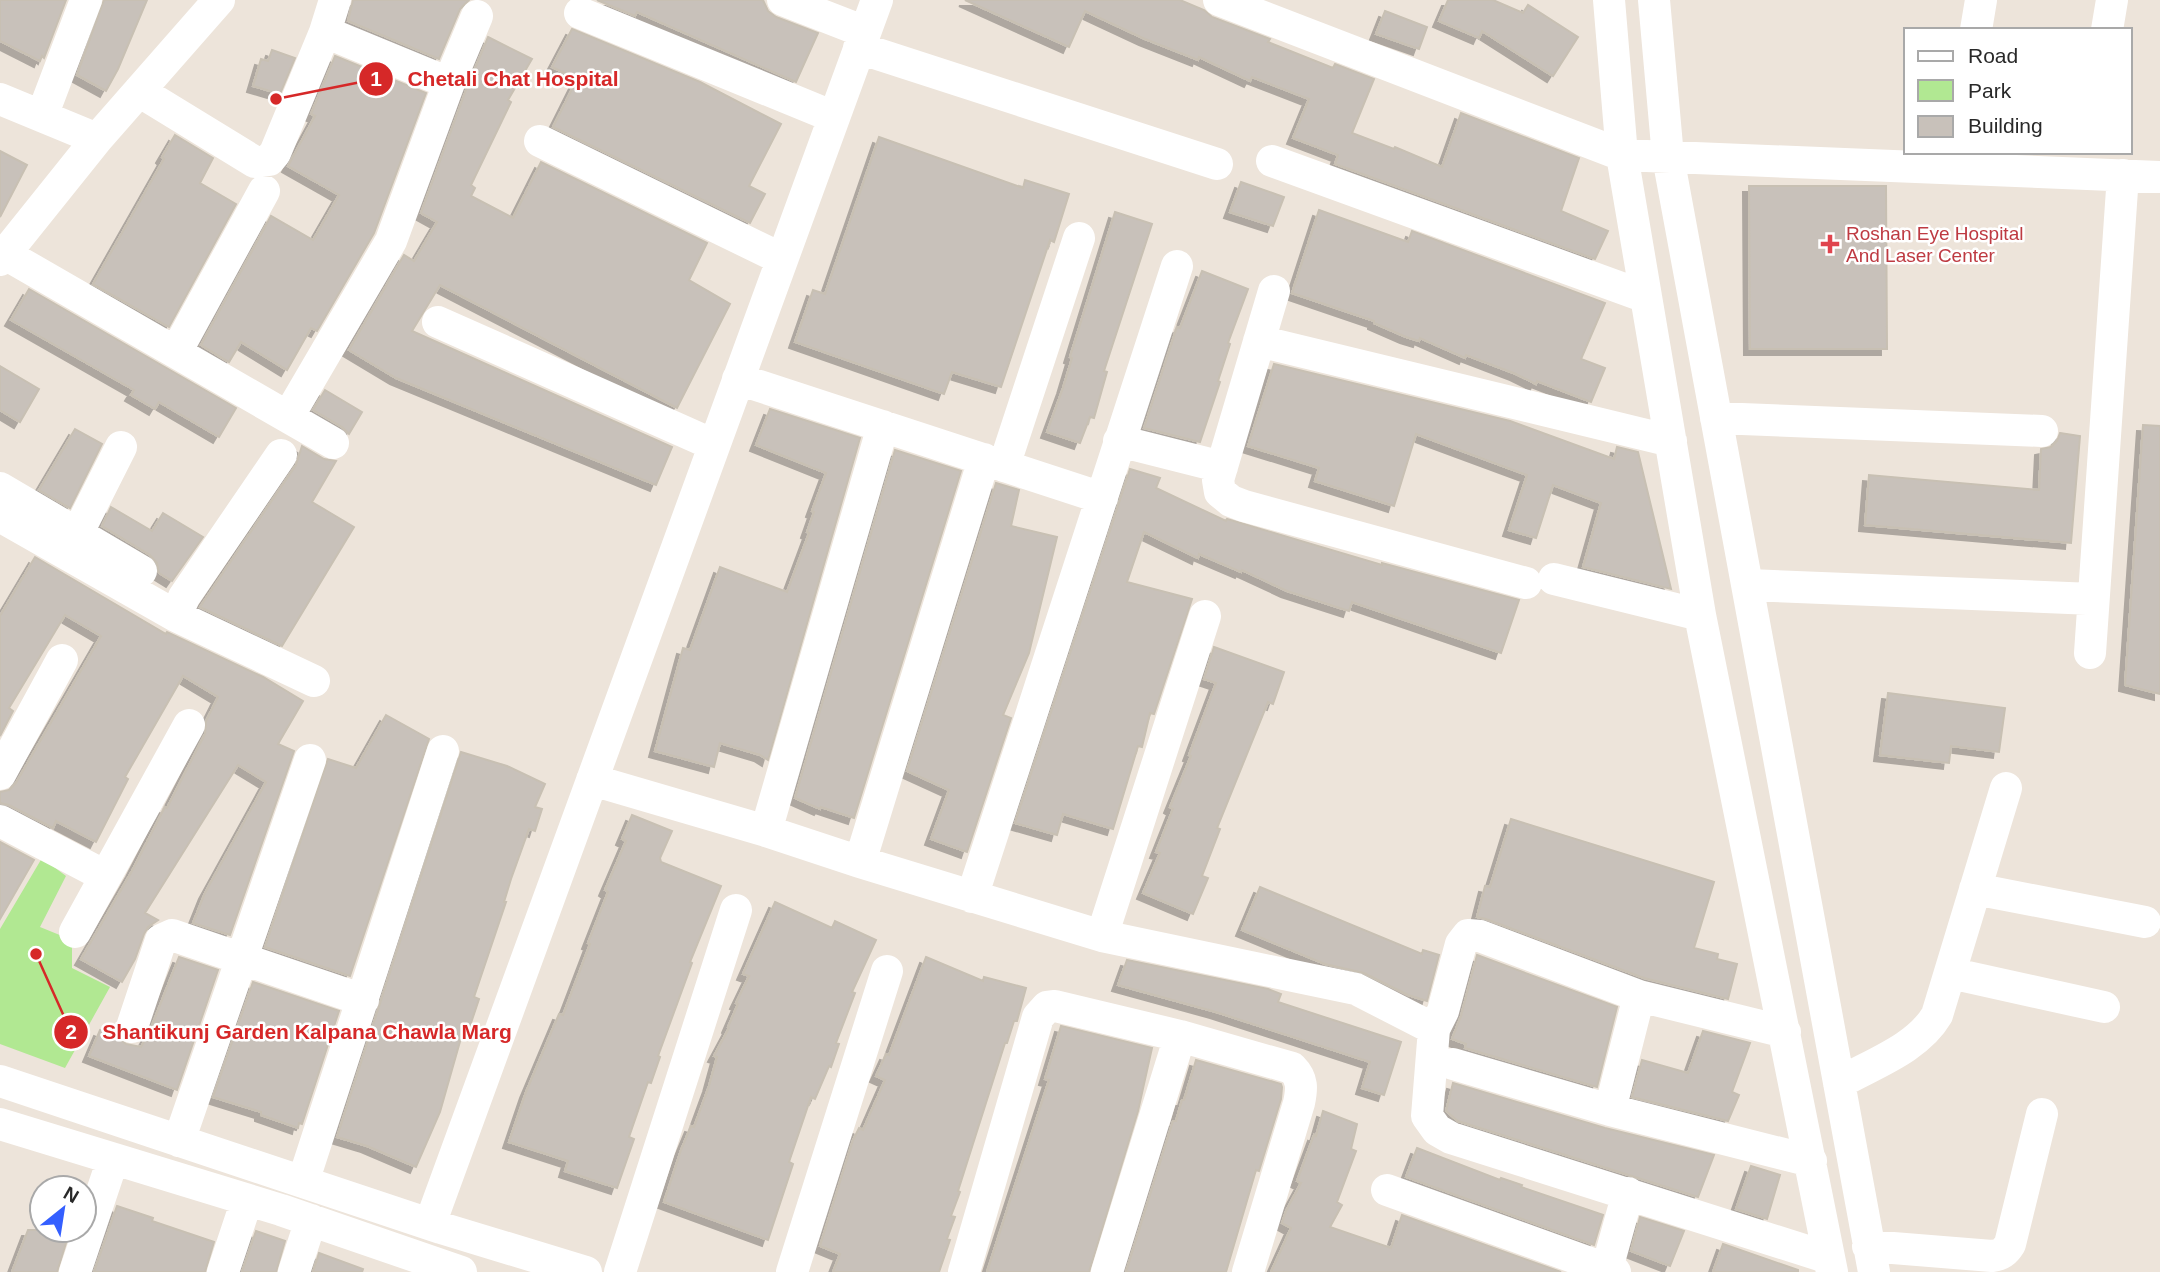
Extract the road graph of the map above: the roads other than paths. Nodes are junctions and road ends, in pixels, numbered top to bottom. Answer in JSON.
{"nodes":[{"id":1,"x":86,"y":0,"type":"edge"},
{"id":2,"x":219,"y":0,"type":"edge"},
{"id":3,"x":335,"y":0,"type":"edge"},
{"id":4,"x":783,"y":0,"type":"edge"},
{"id":5,"x":877,"y":0,"type":"edge"},
{"id":6,"x":1219,"y":0,"type":"edge"},
{"id":7,"x":1609,"y":0,"type":"edge"},
{"id":8,"x":1654,"y":0,"type":"edge"},
{"id":9,"x":1981,"y":0,"type":"edge"},
{"id":10,"x":2112,"y":0,"type":"edge"},
{"id":11,"x":580,"y":13,"type":"dead end"},
{"id":12,"x":477,"y":16,"type":"dead end"},
{"id":13,"x":1976,"y":28,"type":"edge"},
{"id":14,"x":2108,"y":28,"type":"edge"},
{"id":15,"x":324,"y":32,"type":"junction"},
{"id":16,"x":862,"y":40,"type":"junction"},
{"id":17,"x":449,"y":83,"type":"junction"},
{"id":18,"x":139,"y":91,"type":"junction"},
{"id":19,"x":0,"y":99,"type":"edge"},
{"id":20,"x":41,"y":116,"type":"junction"},
{"id":21,"x":834,"y":117,"type":"junction"},
{"id":22,"x":97,"y":139,"type":"junction"},
{"id":23,"x":540,"y":141,"type":"dead end"},
{"id":24,"x":1622,"y":155,"type":"junction"},
{"id":25,"x":1668,"y":157,"type":"junction"},
{"id":26,"x":1951,"y":160,"type":"edge"},
{"id":27,"x":1272,"y":161,"type":"dead end"},
{"id":28,"x":2085,"y":163,"type":"edge"},
{"id":29,"x":1217,"y":164,"type":"dead end"},
{"id":30,"x":2123,"y":176,"type":"junction"},
{"id":31,"x":2160,"y":177,"type":"edge"},
{"id":32,"x":264,"y":191,"type":"dead end"},
{"id":33,"x":1079,"y":238,"type":"dead end"},
{"id":34,"x":2,"y":257,"type":"edge"},
{"id":35,"x":782,"y":259,"type":"junction"},
{"id":36,"x":1177,"y":266,"type":"dead end"},
{"id":37,"x":1274,"y":291,"type":"dead end"},
{"id":38,"x":1646,"y":297,"type":"junction"},
{"id":39,"x":438,"y":322,"type":"dead end"},
{"id":40,"x":1259,"y":341,"type":"junction"},
{"id":41,"x":176,"y":352,"type":"junction"},
{"id":42,"x":738,"y":379,"type":"junction"},
{"id":43,"x":288,"y":417,"type":"junction"},
{"id":44,"x":1716,"y":418,"type":"junction"},
{"id":45,"x":883,"y":426,"type":"junction"},
{"id":46,"x":2042,"y":431,"type":"dead end"},
{"id":47,"x":1671,"y":440,"type":"junction"},
{"id":48,"x":1119,"y":441,"type":"junction"},
{"id":49,"x":333,"y":443,"type":"dead end"},
{"id":50,"x":714,"y":445,"type":"junction"},
{"id":51,"x":121,"y":447,"type":"dead end"},
{"id":52,"x":281,"y":455,"type":"dead end"},
{"id":53,"x":994,"y":463,"type":"junction"},
{"id":54,"x":1222,"y":467,"type":"junction"},
{"id":55,"x":0,"y":488,"type":"edge"},
{"id":56,"x":1102,"y":498,"type":"junction"},
{"id":57,"x":0,"y":516,"type":"edge"},
{"id":58,"x":73,"y":543,"type":"junction"},
{"id":59,"x":1748,"y":585,"type":"junction"},
{"id":60,"x":2093,"y":599,"type":"junction"},
{"id":61,"x":180,"y":606,"type":"junction"},
{"id":62,"x":1700,"y":615,"type":"junction"},
{"id":63,"x":1205,"y":617,"type":"dead end"},
{"id":64,"x":2090,"y":653,"type":"dead end"},
{"id":65,"x":62,"y":660,"type":"dead end"},
{"id":66,"x":314,"y":681,"type":"dead end"},
{"id":67,"x":189,"y":725,"type":"dead end"},
{"id":68,"x":443,"y":751,"type":"dead end"},
{"id":69,"x":310,"y":760,"type":"dead end"},
{"id":70,"x":0,"y":774,"type":"edge"},
{"id":71,"x":592,"y":780,"type":"junction"},
{"id":72,"x":2006,"y":788,"type":"dead end"},
{"id":73,"x":0,"y":821,"type":"edge"},
{"id":74,"x":766,"y":831,"type":"junction"},
{"id":75,"x":860,"y":862,"type":"junction"},
{"id":76,"x":105,"y":876,"type":"junction"},
{"id":77,"x":1975,"y":889,"type":"junction"},
{"id":78,"x":972,"y":897,"type":"junction"},
{"id":79,"x":736,"y":910,"type":"dead end"},
{"id":80,"x":2145,"y":922,"type":"dead end"},
{"id":81,"x":75,"y":932,"type":"dead end"},
{"id":82,"x":1102,"y":936,"type":"junction"},
{"id":83,"x":241,"y":959,"type":"junction"},
{"id":84,"x":887,"y":971,"type":"dead end"},
{"id":85,"x":1950,"y":973,"type":"junction"},
{"id":86,"x":1639,"y":996,"type":"junction"},
{"id":87,"x":362,"y":1000,"type":"junction"},
{"id":88,"x":2104,"y":1007,"type":"dead end"},
{"id":89,"x":132,"y":1027,"type":"dead end"},
{"id":90,"x":1434,"y":1029,"type":"junction"},
{"id":91,"x":1785,"y":1032,"type":"junction"},
{"id":92,"x":1180,"y":1036,"type":"junction"},
{"id":93,"x":1453,"y":1064,"type":"dead end"},
{"id":94,"x":0,"y":1081,"type":"edge"},
{"id":95,"x":1839,"y":1083,"type":"junction"},
{"id":96,"x":1610,"y":1110,"type":"junction"},
{"id":97,"x":2042,"y":1114,"type":"dead end"},
{"id":98,"x":0,"y":1124,"type":"edge"},
{"id":99,"x":179,"y":1140,"type":"junction"},
{"id":100,"x":113,"y":1158,"type":"junction"},
{"id":101,"x":1811,"y":1161,"type":"junction"},
{"id":102,"x":303,"y":1182,"type":"junction"},
{"id":103,"x":1387,"y":1190,"type":"dead end"},
{"id":104,"x":1628,"y":1193,"type":"junction"},
{"id":105,"x":247,"y":1200,"type":"junction"},
{"id":106,"x":311,"y":1220,"type":"junction"},
{"id":107,"x":435,"y":1226,"type":"junction"},
{"id":108,"x":1871,"y":1259,"type":"edge"},
{"id":109,"x":1830,"y":1265,"type":"edge"},
{"id":110,"x":425,"y":1266,"type":"edge"},
{"id":111,"x":1609,"y":1271,"type":"edge"},
{"id":112,"x":75,"y":1272,"type":"edge"},
{"id":113,"x":223,"y":1272,"type":"edge"},
{"id":114,"x":294,"y":1272,"type":"edge"},
{"id":115,"x":461,"y":1272,"type":"edge"},
{"id":116,"x":586,"y":1272,"type":"edge"},
{"id":117,"x":620,"y":1272,"type":"edge"},
{"id":118,"x":792,"y":1272,"type":"edge"},
{"id":119,"x":964,"y":1272,"type":"edge"},
{"id":120,"x":1107,"y":1272,"type":"edge"},
{"id":121,"x":1248,"y":1272,"type":"edge"}],
"edges":[{"from":1,"to":20,"type":"street"},
{"from":2,"to":18,"type":"street"},
{"from":3,"to":15,"type":"street"},
{"from":4,"to":16,"type":"street"},
{"from":5,"to":16,"type":"street"},
{"from":6,"to":24,"type":"street"},
{"from":7,"to":24,"type":"street"},
{"from":8,"to":25,"type":"street"},
{"from":9,"to":13,"type":"street"},
{"from":10,"to":14,"type":"street"},
{"from":11,"to":21,"type":"street"},
{"from":12,"to":17,"type":"street"},
{"from":15,"to":17,"type":"street"},
{"from":15,"to":18,"type":"street"},
{"from":16,"to":21,"type":"street"},
{"from":16,"to":29,"type":"street"},
{"from":17,"to":43,"type":"street"},
{"from":18,"to":22,"type":"street"},
{"from":19,"to":20,"type":"street"},
{"from":20,"to":22,"type":"street"},
{"from":21,"to":35,"type":"street"},
{"from":22,"to":34,"type":"street"},
{"from":23,"to":35,"type":"street"},
{"from":24,"to":25,"type":"street"},
{"from":24,"to":38,"type":"street"},
{"from":25,"to":26,"type":"street"},
{"from":25,"to":44,"type":"street"},
{"from":26,"to":28,"type":"street"},
{"from":27,"to":38,"type":"street"},
{"from":28,"to":30,"type":"street"},
{"from":30,"to":31,"type":"street"},
{"from":30,"to":60,"type":"street"},
{"from":32,"to":41,"type":"street"},
{"from":33,"to":53,"type":"street"},
{"from":34,"to":41,"type":"street"},
{"from":35,"to":42,"type":"street"},
{"from":36,"to":48,"type":"street"},
{"from":37,"to":40,"type":"street"},
{"from":38,"to":47,"type":"street"},
{"from":39,"to":50,"type":"street"},
{"from":40,"to":47,"type":"street"},
{"from":40,"to":54,"type":"street"},
{"from":41,"to":43,"type":"street"},
{"from":42,"to":45,"type":"street"},
{"from":42,"to":50,"type":"street"},
{"from":43,"to":49,"type":"street"},
{"from":44,"to":46,"type":"street"},
{"from":44,"to":59,"type":"street"},
{"from":45,"to":53,"type":"street"},
{"from":45,"to":74,"type":"street"},
{"from":47,"to":62,"type":"street"},
{"from":48,"to":54,"type":"street"},
{"from":48,"to":56,"type":"street"},
{"from":50,"to":71,"type":"street"},
{"from":51,"to":58,"type":"street"},
{"from":52,"to":61,"type":"street"},
{"from":53,"to":56,"type":"street"},
{"from":53,"to":75,"type":"street"},
{"from":54,"to":62,"type":"street"},
{"from":55,"to":58,"type":"street"},
{"from":56,"to":78,"type":"street"},
{"from":57,"to":58,"type":"street"},
{"from":58,"to":61,"type":"street"},
{"from":59,"to":60,"type":"street"},
{"from":59,"to":95,"type":"street"},
{"from":60,"to":64,"type":"street"},
{"from":61,"to":66,"type":"street"},
{"from":62,"to":91,"type":"street"},
{"from":63,"to":82,"type":"street"},
{"from":65,"to":70,"type":"street"},
{"from":67,"to":76,"type":"street"},
{"from":68,"to":87,"type":"street"},
{"from":69,"to":83,"type":"street"},
{"from":71,"to":74,"type":"street"},
{"from":71,"to":107,"type":"street"},
{"from":72,"to":77,"type":"street"},
{"from":73,"to":76,"type":"street"},
{"from":74,"to":75,"type":"street"},
{"from":75,"to":78,"type":"street"},
{"from":76,"to":81,"type":"street"},
{"from":77,"to":80,"type":"street"},
{"from":77,"to":85,"type":"street"},
{"from":78,"to":82,"type":"street"},
{"from":79,"to":117,"type":"street"},
{"from":82,"to":90,"type":"street"},
{"from":83,"to":87,"type":"street"},
{"from":83,"to":89,"type":"street"},
{"from":83,"to":99,"type":"street"},
{"from":84,"to":118,"type":"street"},
{"from":85,"to":88,"type":"street"},
{"from":85,"to":95,"type":"street"},
{"from":86,"to":90,"type":"street"},
{"from":86,"to":91,"type":"street"},
{"from":86,"to":96,"type":"street"},
{"from":87,"to":102,"type":"street"},
{"from":90,"to":104,"type":"street"},
{"from":91,"to":101,"type":"street"},
{"from":92,"to":119,"type":"street"},
{"from":92,"to":120,"type":"street"},
{"from":92,"to":121,"type":"street"},
{"from":93,"to":96,"type":"street"},
{"from":94,"to":99,"type":"street"},
{"from":95,"to":108,"type":"street"},
{"from":96,"to":101,"type":"street"},
{"from":97,"to":108,"type":"street"},
{"from":98,"to":100,"type":"street"},
{"from":99,"to":102,"type":"street"},
{"from":100,"to":105,"type":"street"},
{"from":100,"to":112,"type":"street"},
{"from":101,"to":109,"type":"street"},
{"from":102,"to":107,"type":"street"},
{"from":103,"to":111,"type":"street"},
{"from":104,"to":109,"type":"street"},
{"from":104,"to":111,"type":"street"},
{"from":105,"to":106,"type":"street"},
{"from":105,"to":113,"type":"street"},
{"from":106,"to":110,"type":"street"},
{"from":106,"to":114,"type":"street"},
{"from":107,"to":110,"type":"street"},
{"from":107,"to":116,"type":"street"},
{"from":110,"to":115,"type":"street"}]}
